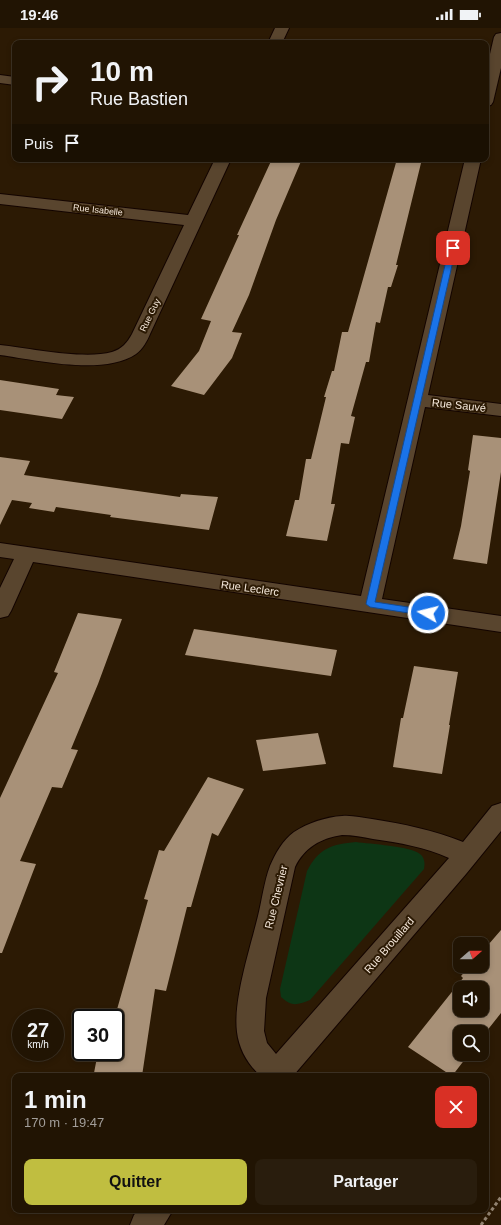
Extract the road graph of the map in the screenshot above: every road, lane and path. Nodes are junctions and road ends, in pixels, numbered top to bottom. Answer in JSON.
{"nodes":[{"id":1,"x":282,"y":28,"type":"edge"},
{"id":2,"x":501,"y":37,"type":"edge"},
{"id":3,"x":276,"y":40,"type":"edge"},
{"id":4,"x":0,"y":80,"type":"edge"},
{"id":5,"x":12,"y":81,"type":"edge"},
{"id":6,"x":489,"y":89,"type":"edge"},
{"id":7,"x":222,"y":162,"type":"edge"},
{"id":8,"x":472,"y":162,"type":"edge"},
{"id":9,"x":0,"y":199,"type":"edge"},
{"id":10,"x":195,"y":221,"type":"junction"},
{"id":11,"x":0,"y":350,"type":"edge"},
{"id":12,"x":418,"y":400,"type":"junction"},
{"id":13,"x":501,"y":410,"type":"edge"},
{"id":14,"x":0,"y":550,"type":"edge"},
{"id":15,"x":26,"y":555,"type":"junction"},
{"id":16,"x":370,"y":604,"type":"junction"},
{"id":17,"x":0,"y":611,"type":"edge"},
{"id":18,"x":501,"y":624,"type":"edge"},
{"id":19,"x":501,"y":813,"type":"edge"},
{"id":20,"x":466,"y":855,"type":"junction"},
{"id":21,"x":275,"y":1073,"type":"edge"},
{"id":22,"x":277,"y":1073,"type":"edge"},
{"id":23,"x":501,"y":1197,"type":"edge"},
{"id":24,"x":155,"y":1213,"type":"edge"},
{"id":25,"x":145,"y":1225,"type":"edge"},
{"id":26,"x":481,"y":1225,"type":"edge"}],
"edges":[{"from":1,"to":3,"type":"street"},
{"from":2,"to":6,"type":"street"},
{"from":4,"to":5,"type":"street"},
{"from":7,"to":10,"type":"street","name":"Rue Guy"},
{"from":8,"to":12,"type":"street"},
{"from":9,"to":10,"type":"street","name":"Rue Isabelle"},
{"from":10,"to":11,"type":"street","name":"Rue Guy"},
{"from":12,"to":13,"type":"street","name":"Rue Sauvé"},
{"from":12,"to":16,"type":"street"},
{"from":14,"to":15,"type":"street","name":"Rue Leclerc"},
{"from":15,"to":16,"type":"street","name":"Rue Leclerc"},
{"from":15,"to":17,"type":"street"},
{"from":16,"to":18,"type":"street","name":"Rue Leclerc"},
{"from":19,"to":20,"type":"street","name":"Rue Brouillard"},
{"from":20,"to":21,"type":"street","name":"Rue Chevrier"},
{"from":20,"to":22,"type":"street","name":"Rue Brouillard"},
{"from":23,"to":26,"type":"path"},
{"from":24,"to":25,"type":"street"}]}
